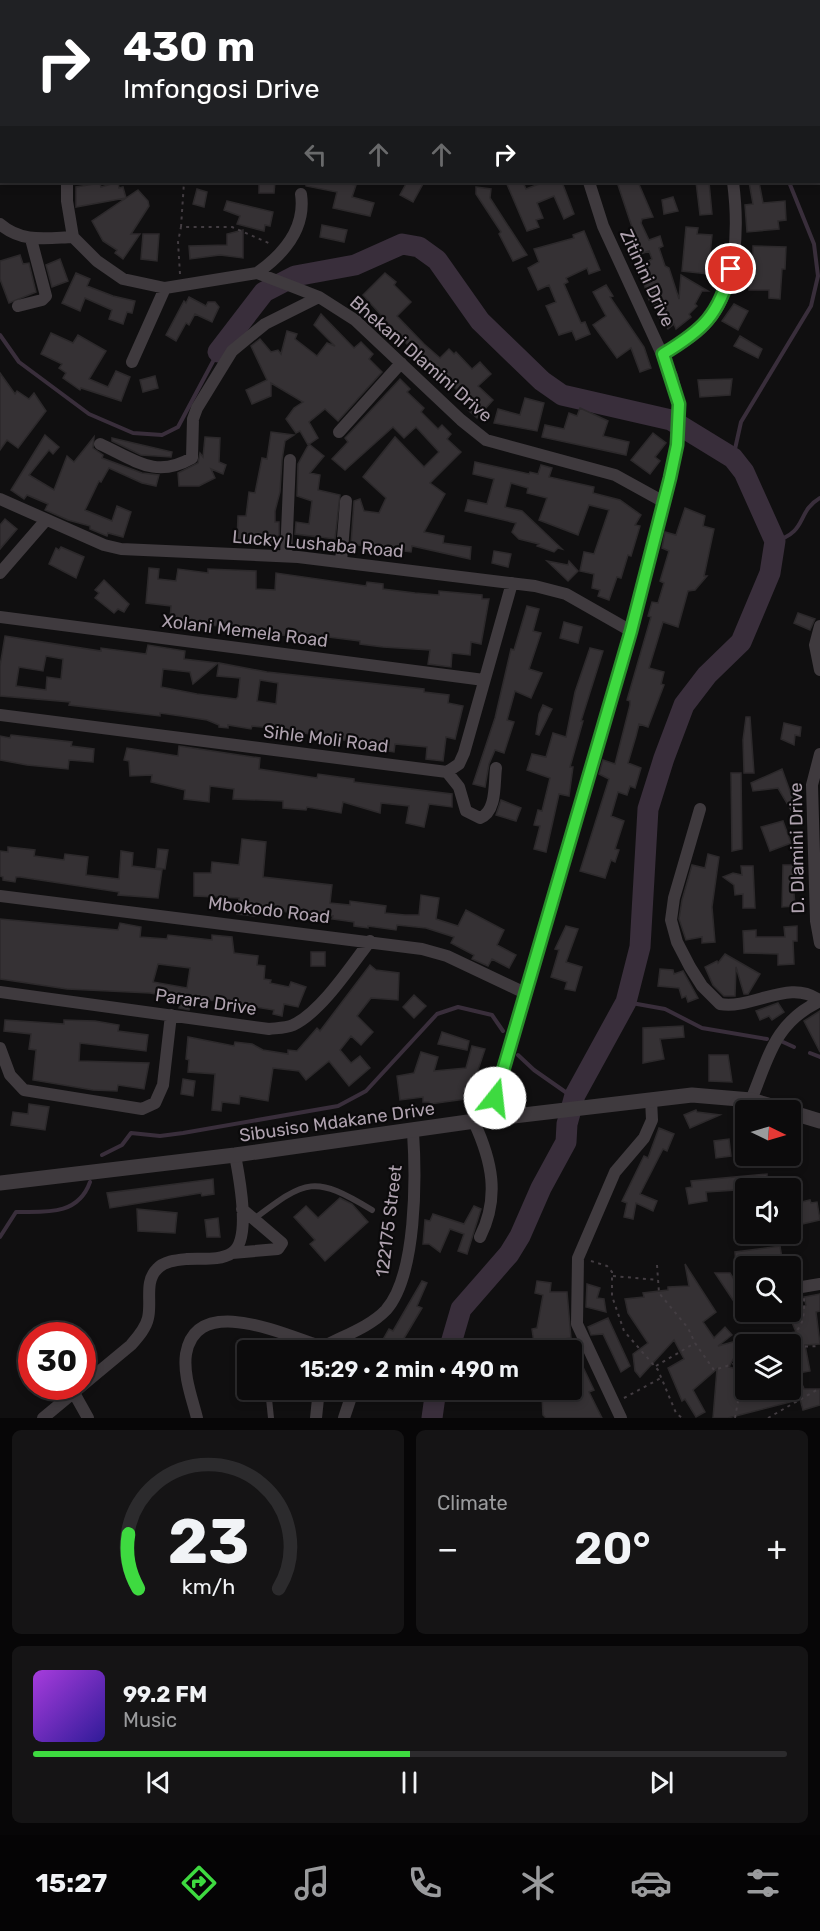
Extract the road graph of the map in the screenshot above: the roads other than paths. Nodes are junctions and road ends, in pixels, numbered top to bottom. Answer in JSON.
{"nodes":[{"id":1,"x":67,"y":183,"type":"edge"},
{"id":2,"x":589,"y":183,"type":"edge"},
{"id":3,"x":734,"y":183,"type":"edge"},
{"id":4,"x":301,"y":194,"type":"dead end"},
{"id":5,"x":0,"y":224,"type":"edge"},
{"id":6,"x":73,"y":237,"type":"junction"},
{"id":7,"x":31,"y":239,"type":"junction"},
{"id":8,"x":262,"y":274,"type":"junction"},
{"id":9,"x":165,"y":288,"type":"junction"},
{"id":10,"x":319,"y":297,"type":"junction"},
{"id":11,"x":18,"y":306,"type":"dead end"},
{"id":12,"x":663,"y":354,"type":"junction"},
{"id":13,"x":132,"y":362,"type":"dead end"},
{"id":14,"x":401,"y":363,"type":"junction"},
{"id":15,"x":339,"y":432,"type":"dead end"},
{"id":16,"x":100,"y":444,"type":"dead end"},
{"id":17,"x":290,"y":460,"type":"dead end"},
{"id":18,"x":0,"y":499,"type":"edge"},
{"id":19,"x":346,"y":501,"type":"dead end"},
{"id":20,"x":664,"y":502,"type":"junction"},
{"id":21,"x":46,"y":520,"type":"junction"},
{"id":22,"x":286,"y":556,"type":"junction"},
{"id":23,"x":341,"y":562,"type":"junction"},
{"id":24,"x":0,"y":573,"type":"edge"},
{"id":25,"x":512,"y":583,"type":"junction"},
{"id":26,"x":0,"y":617,"type":"edge"},
{"id":27,"x":820,"y":626,"type":"edge"},
{"id":28,"x":631,"y":631,"type":"junction"},
{"id":29,"x":820,"y":670,"type":"edge"},
{"id":30,"x":484,"y":680,"type":"junction"},
{"id":31,"x":0,"y":715,"type":"edge"},
{"id":32,"x":820,"y":754,"type":"edge"},
{"id":33,"x":496,"y":768,"type":"dead end"},
{"id":34,"x":447,"y":772,"type":"junction"},
{"id":35,"x":700,"y":809,"type":"dead end"},
{"id":36,"x":0,"y":896,"type":"edge"},
{"id":37,"x":370,"y":941,"type":"junction"},
{"id":38,"x":820,"y":943,"type":"edge"},
{"id":39,"x":0,"y":992,"type":"edge"},
{"id":40,"x":525,"y":993,"type":"junction"},
{"id":41,"x":820,"y":1001,"type":"edge"},
{"id":42,"x":171,"y":1015,"type":"junction"},
{"id":43,"x":0,"y":1048,"type":"edge"},
{"id":44,"x":651,"y":1099,"type":"junction"},
{"id":45,"x":751,"y":1100,"type":"joint"},
{"id":46,"x":801,"y":1115,"type":"edge"},
{"id":47,"x":482,"y":1120,"type":"junction"},
{"id":48,"x":820,"y":1121,"type":"edge"},
{"id":49,"x":413,"y":1132,"type":"junction"},
{"id":50,"x":234,"y":1155,"type":"junction"},
{"id":51,"x":0,"y":1183,"type":"edge"},
{"id":52,"x":242,"y":1209,"type":"junction"},
{"id":53,"x":372,"y":1210,"type":"dead end"},
{"id":54,"x":254,"y":1219,"type":"junction"},
{"id":55,"x":480,"y":1237,"type":"dead end"},
{"id":56,"x":232,"y":1253,"type":"junction"},
{"id":57,"x":820,"y":1284,"type":"edge"},
{"id":58,"x":801,"y":1287,"type":"edge"},
{"id":59,"x":295,"y":1340,"type":"edge"},
{"id":60,"x":337,"y":1340,"type":"edge"},
{"id":61,"x":96,"y":1374,"type":"edge"},
{"id":62,"x":65,"y":1400,"type":"edge"},
{"id":63,"x":78,"y":1400,"type":"edge"},
{"id":64,"x":269,"y":1400,"type":"edge"},
{"id":65,"x":318,"y":1400,"type":"edge"},
{"id":66,"x":350,"y":1400,"type":"dead end"},
{"id":67,"x":42,"y":1418,"type":"edge"},
{"id":68,"x":88,"y":1418,"type":"edge"},
{"id":69,"x":197,"y":1418,"type":"edge"},
{"id":70,"x":271,"y":1418,"type":"edge"},
{"id":71,"x":316,"y":1418,"type":"edge"},
{"id":72,"x":344,"y":1418,"type":"edge"},
{"id":73,"x":621,"y":1418,"type":"edge"}],
"edges":[{"from":1,"to":6,"type":"street"},
{"from":2,"to":12,"type":"street","name":"Zitinini Drive"},
{"from":3,"to":12,"type":"street"},
{"from":4,"to":8,"type":"street"},
{"from":5,"to":7,"type":"street"},
{"from":6,"to":7,"type":"street"},
{"from":6,"to":9,"type":"street"},
{"from":7,"to":11,"type":"street"},
{"from":8,"to":9,"type":"street"},
{"from":8,"to":10,"type":"street","name":"Bhekani Dlamini Drive"},
{"from":9,"to":13,"type":"street"},
{"from":10,"to":14,"type":"street","name":"Bhekani Dlamini Drive"},
{"from":10,"to":16,"type":"street"},
{"from":12,"to":20,"type":"street","name":"Zitinini Drive"},
{"from":14,"to":15,"type":"street"},
{"from":14,"to":20,"type":"street","name":"Bhekani Dlamini Drive"},
{"from":17,"to":22,"type":"street"},
{"from":18,"to":21,"type":"street","name":"Lucky Lushaba Road"},
{"from":19,"to":23,"type":"street"},
{"from":20,"to":28,"type":"street","name":"Zitinini Drive"},
{"from":21,"to":22,"type":"street","name":"Lucky Lushaba Road"},
{"from":21,"to":24,"type":"street"},
{"from":22,"to":23,"type":"street","name":"Lucky Lushaba Road"},
{"from":23,"to":25,"type":"street","name":"Lucky Lushaba Road"},
{"from":25,"to":28,"type":"street","name":"Lucky Lushaba Road"},
{"from":25,"to":30,"type":"street"},
{"from":26,"to":30,"type":"street","name":"Xolani Memela Road"},
{"from":27,"to":29,"type":"street"},
{"from":28,"to":40,"type":"street","name":"Zitinini Drive"},
{"from":30,"to":34,"type":"street"},
{"from":31,"to":34,"type":"street","name":"Sihle Moli Road"},
{"from":32,"to":38,"type":"street","name":"D. Dlamini Drive"},
{"from":33,"to":34,"type":"street"},
{"from":35,"to":41,"type":"street"},
{"from":36,"to":37,"type":"street","name":"Mbokodo Road"},
{"from":37,"to":40,"type":"street","name":"Mbokodo Road"},
{"from":37,"to":42,"type":"street","name":"Parara Drive"},
{"from":39,"to":42,"type":"street","name":"Parara Drive"},
{"from":40,"to":47,"type":"street","name":"Zitinini Drive"},
{"from":41,"to":45,"type":"street"},
{"from":42,"to":43,"type":"street"},
{"from":44,"to":45,"type":"street","name":"Sibusiso Mdakane Drive"},
{"from":44,"to":47,"type":"street","name":"Sibusiso Mdakane Drive"},
{"from":44,"to":73,"type":"street"},
{"from":46,"to":48,"type":"street"},
{"from":47,"to":49,"type":"street","name":"Sibusiso Mdakane Drive"},
{"from":47,"to":55,"type":"street"},
{"from":49,"to":50,"type":"street","name":"Sibusiso Mdakane Drive"},
{"from":49,"to":60,"type":"street","name":"122175 Street"},
{"from":50,"to":51,"type":"street","name":"Sibusiso Mdakane Drive"},
{"from":50,"to":52,"type":"street"},
{"from":52,"to":54,"type":"street"},
{"from":52,"to":56,"type":"street"},
{"from":53,"to":54,"type":"lane"},
{"from":54,"to":56,"type":"street"},
{"from":56,"to":61,"type":"street"},
{"from":57,"to":58,"type":"street"},
{"from":59,"to":69,"type":"street","name":"122175 Street"},
{"from":62,"to":67,"type":"street"},
{"from":63,"to":68,"type":"street"},
{"from":64,"to":70,"type":"lane"},
{"from":65,"to":71,"type":"street"},
{"from":66,"to":72,"type":"street"}]}
